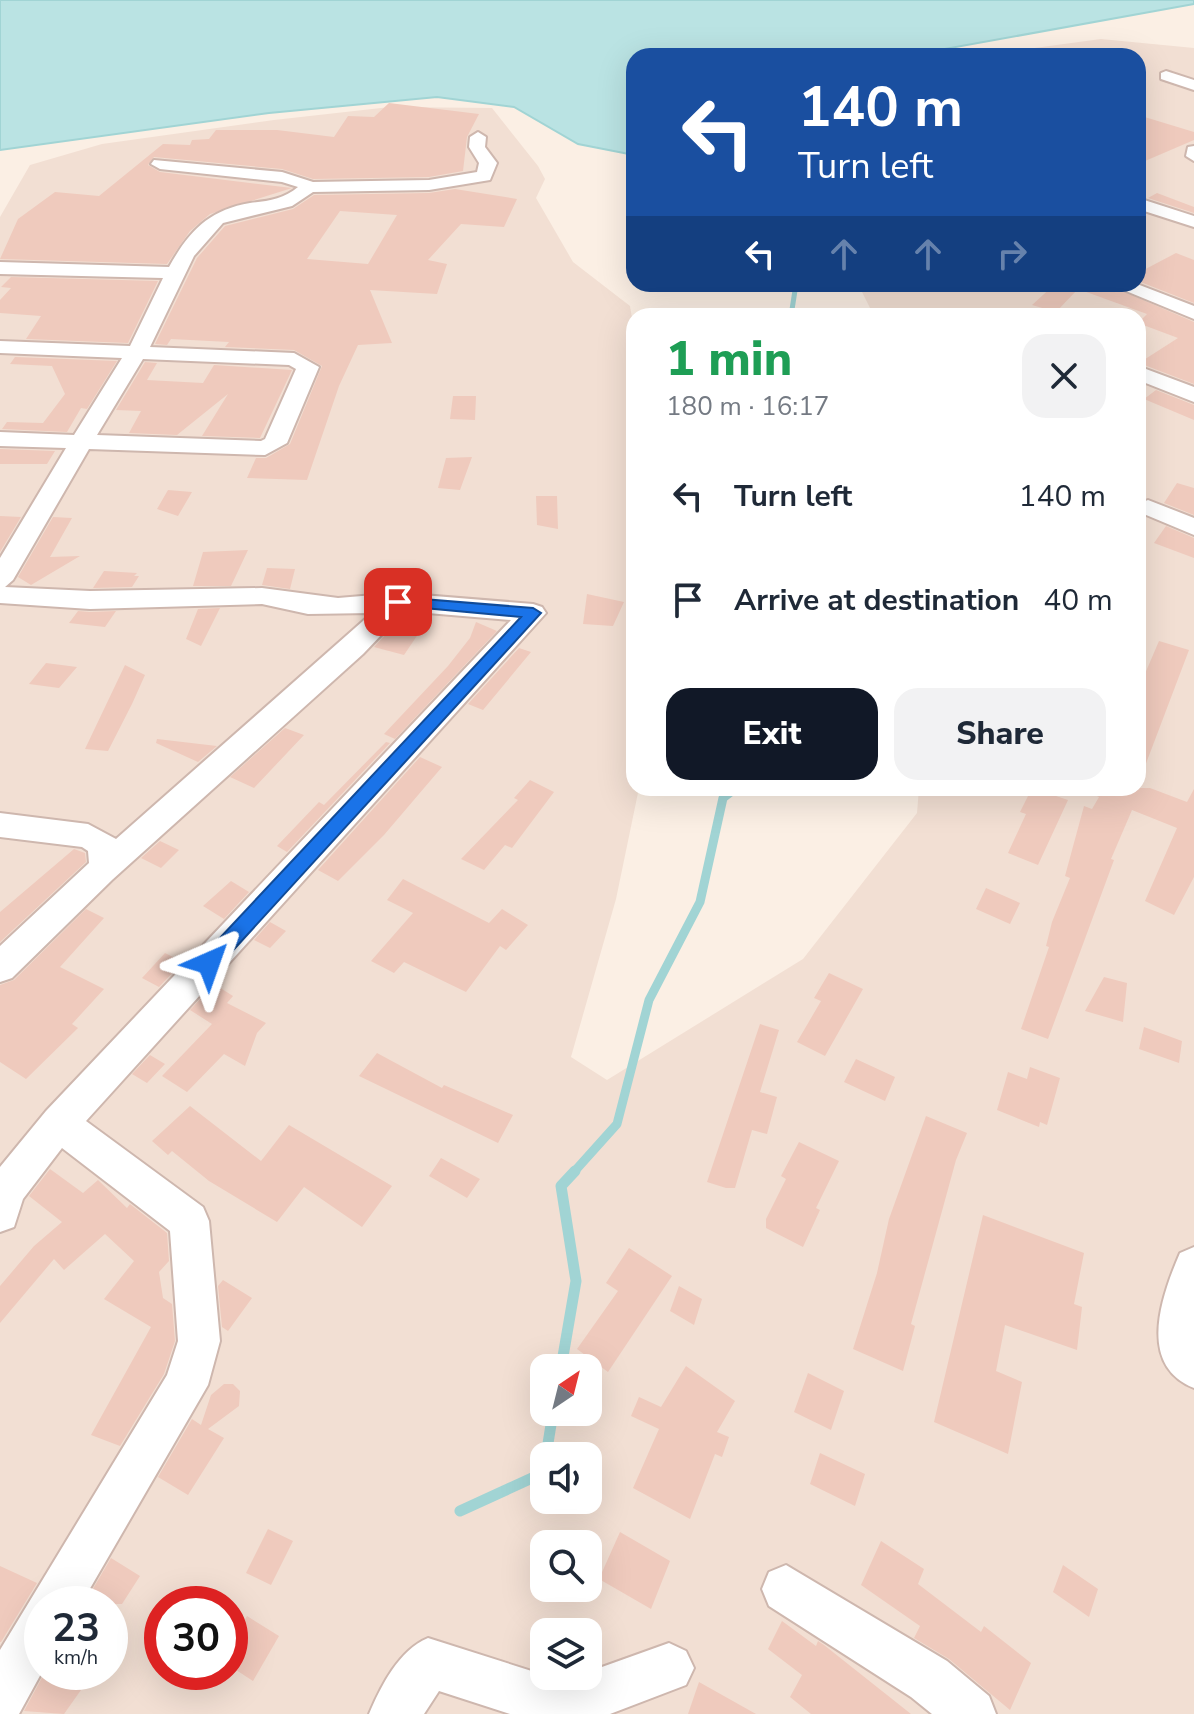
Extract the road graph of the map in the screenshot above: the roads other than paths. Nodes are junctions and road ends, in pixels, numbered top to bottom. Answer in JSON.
{"nodes":[{"id":1,"x":1166,"y":76,"type":"dead end"},
{"id":2,"x":1194,"y":85,"type":"edge"},
{"id":3,"x":478,"y":137,"type":"dead end"},
{"id":4,"x":160,"y":164,"type":"dead end"},
{"id":5,"x":309,"y":187,"type":"junction"},
{"id":6,"x":1146,"y":206,"type":"edge"},
{"id":7,"x":1194,"y":222,"type":"edge"},
{"id":8,"x":0,"y":268,"type":"edge"},
{"id":9,"x":178,"y":273,"type":"junction"},
{"id":10,"x":1140,"y":292,"type":"edge"},
{"id":11,"x":1194,"y":313,"type":"edge"},
{"id":12,"x":0,"y":347,"type":"edge"},
{"id":13,"x":138,"y":350,"type":"junction"},
{"id":14,"x":1146,"y":375,"type":"edge"},
{"id":15,"x":1194,"y":395,"type":"edge"},
{"id":16,"x":0,"y":439,"type":"edge"},
{"id":17,"x":80,"y":440,"type":"junction"},
{"id":18,"x":1148,"y":507,"type":"dead end"},
{"id":19,"x":1194,"y":527,"type":"edge"},
{"id":20,"x":0,"y":580,"type":"edge"},
{"id":21,"x":0,"y":595,"type":"edge"},
{"id":22,"x":398,"y":602,"type":"junction"},
{"id":23,"x":0,"y":825,"type":"edge"},
{"id":24,"x":101,"y":871,"type":"junction"},
{"id":25,"x":0,"y":968,"type":"edge"},
{"id":26,"x":59,"y":1123,"type":"junction"},
{"id":27,"x":0,"y":1213,"type":"edge"},
{"id":28,"x":1194,"y":1267,"type":"edge"},
{"id":29,"x":1192,"y":1365,"type":"edge"},
{"id":30,"x":65,"y":1586,"type":"edge"},
{"id":31,"x":786,"y":1589,"type":"dead end"},
{"id":32,"x":24,"y":1656,"type":"edge"},
{"id":33,"x":669,"y":1668,"type":"dead end"},
{"id":34,"x":0,"y":1699,"type":"edge"},
{"id":35,"x":394,"y":1714,"type":"edge"},
{"id":36,"x":971,"y":1714,"type":"edge"}],
"edges":[{"from":1,"to":2,"type":"street"},
{"from":3,"to":5,"type":"street"},
{"from":4,"to":5,"type":"street"},
{"from":5,"to":9,"type":"street"},
{"from":6,"to":7,"type":"street"},
{"from":8,"to":9,"type":"street"},
{"from":9,"to":13,"type":"street"},
{"from":10,"to":11,"type":"street"},
{"from":12,"to":13,"type":"street"},
{"from":13,"to":17,"type":"street"},
{"from":13,"to":17,"type":"street"},
{"from":14,"to":15,"type":"street"},
{"from":16,"to":17,"type":"street"},
{"from":17,"to":20,"type":"street"},
{"from":18,"to":19,"type":"street"},
{"from":21,"to":22,"type":"street"},
{"from":22,"to":24,"type":"street"},
{"from":22,"to":26,"type":"street"},
{"from":23,"to":24,"type":"street"},
{"from":24,"to":25,"type":"street"},
{"from":26,"to":27,"type":"street"},
{"from":26,"to":30,"type":"street"},
{"from":28,"to":29,"type":"street"},
{"from":31,"to":36,"type":"street"},
{"from":32,"to":34,"type":"street"},
{"from":33,"to":35,"type":"street"}]}
